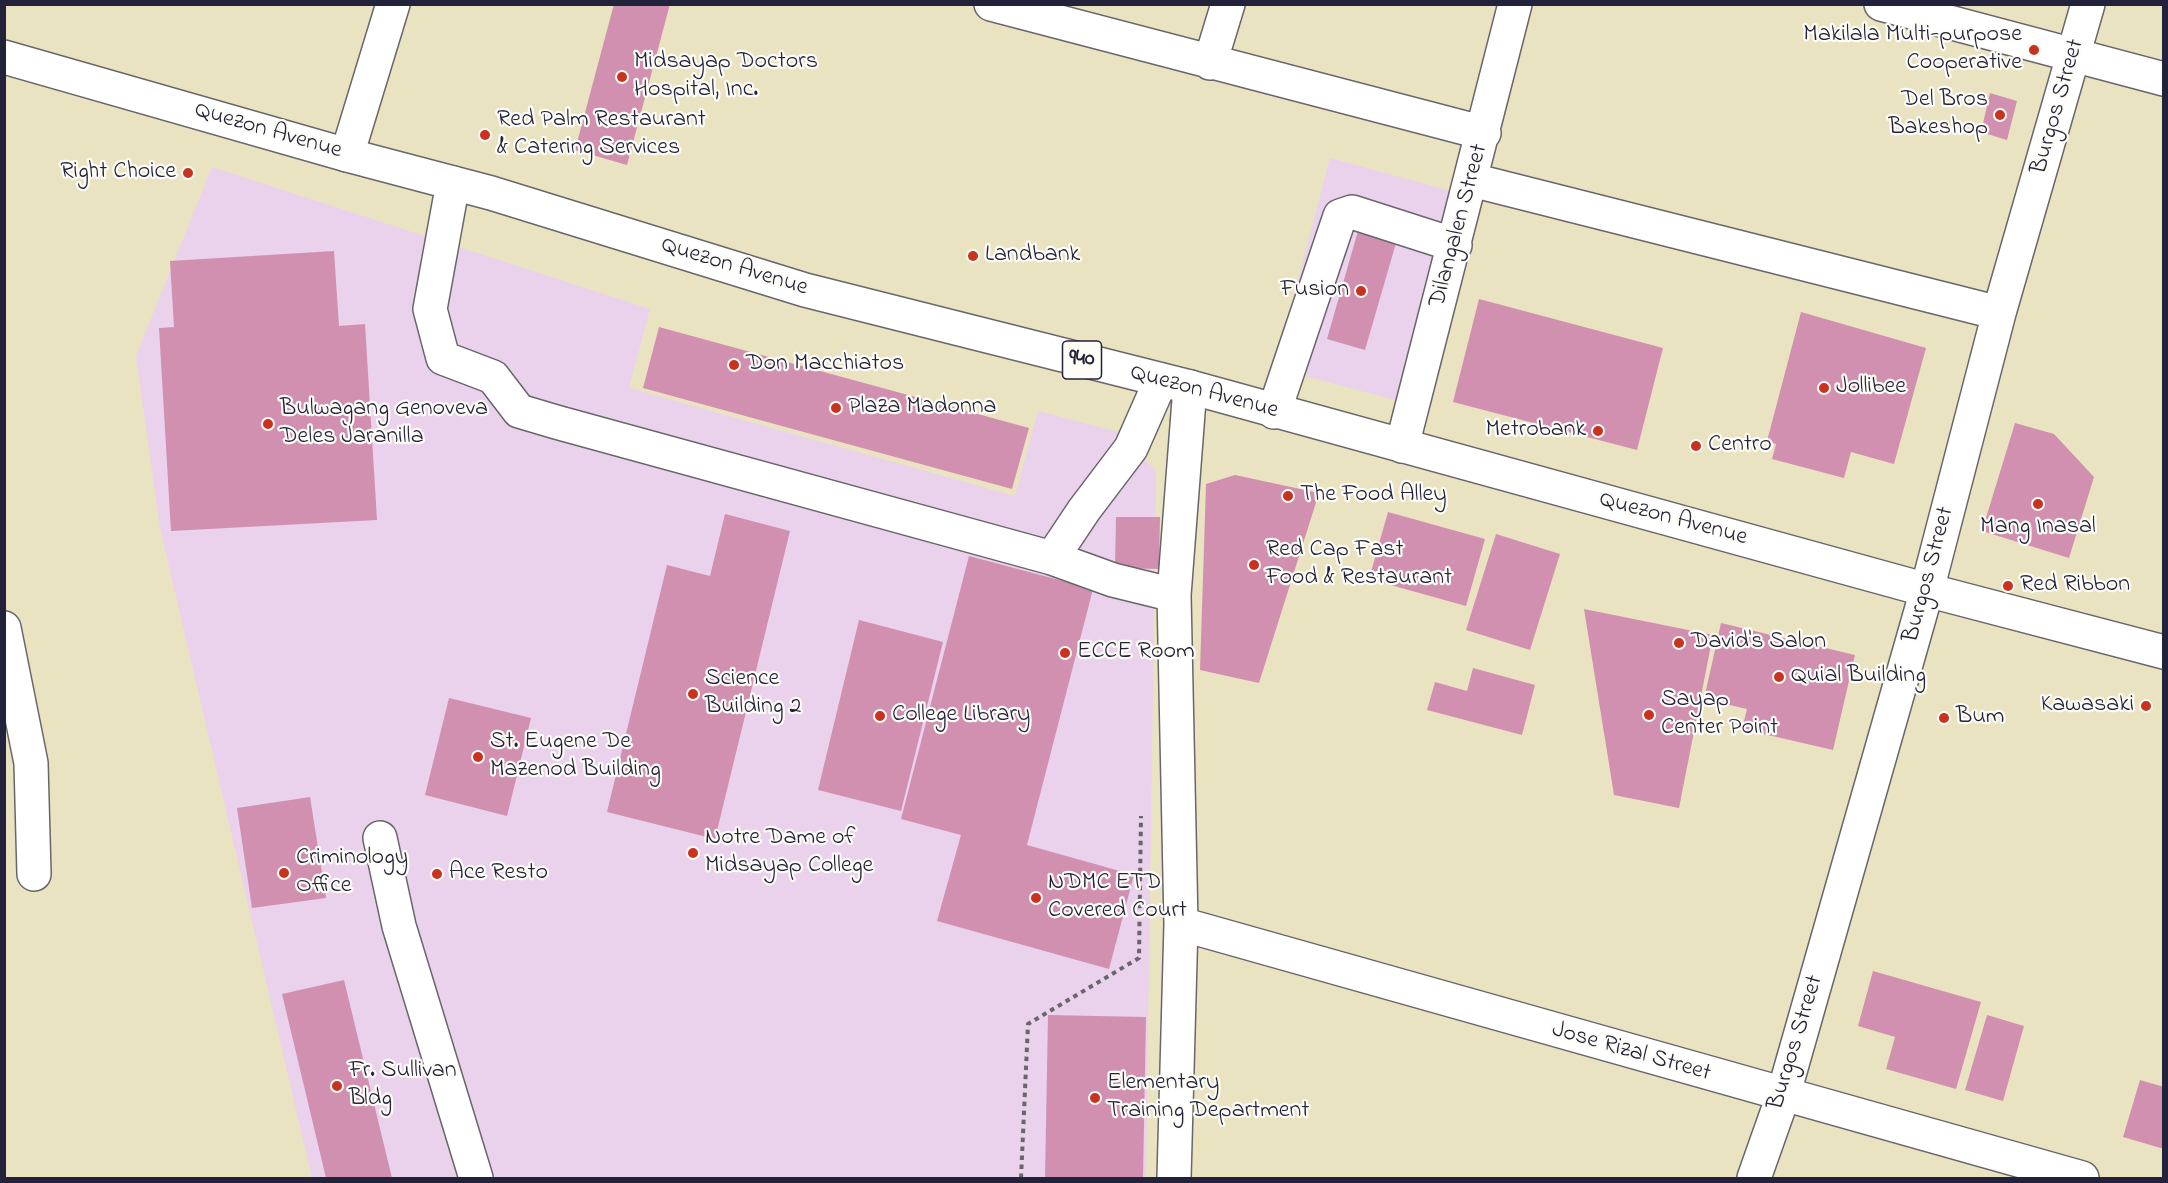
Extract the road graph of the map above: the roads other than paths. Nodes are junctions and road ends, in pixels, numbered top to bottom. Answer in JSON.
{"nodes":[{"id":1,"x":393,"y":4,"type":"edge"},
{"id":2,"x":991,"y":4,"type":"edge"},
{"id":3,"x":1228,"y":4,"type":"edge"},
{"id":4,"x":1515,"y":4,"type":"edge"},
{"id":5,"x":1881,"y":4,"type":"edge"},
{"id":6,"x":2088,"y":4,"type":"edge"},
{"id":7,"x":2074,"y":55,"type":"junction"},
{"id":8,"x":4,"y":57,"type":"edge"},
{"id":9,"x":1210,"y":63,"type":"junction"},
{"id":10,"x":2163,"y":79,"type":"edge"},
{"id":11,"x":1484,"y":133,"type":"junction"},
{"id":12,"x":347,"y":155,"type":"junction"},
{"id":13,"x":1472,"y":180,"type":"junction"},
{"id":14,"x":453,"y":183,"type":"junction"},
{"id":15,"x":1455,"y":244,"type":"junction"},
{"id":16,"x":1999,"y":313,"type":"junction"},
{"id":17,"x":1176,"y":384,"type":"junction"},
{"id":18,"x":1274,"y":412,"type":"junction"},
{"id":19,"x":1402,"y":446,"type":"junction"},
{"id":20,"x":1052,"y":558,"type":"junction"},
{"id":21,"x":1927,"y":590,"type":"junction"},
{"id":22,"x":1174,"y":595,"type":"junction"},
{"id":23,"x":4,"y":628,"type":"edge"},
{"id":24,"x":2163,"y":652,"type":"edge"},
{"id":25,"x":380,"y":838,"type":"dead end"},
{"id":26,"x":33,"y":874,"type":"dead end"},
{"id":27,"x":1181,"y":924,"type":"junction"},
{"id":28,"x":1783,"y":1096,"type":"junction"},
{"id":29,"x":476,"y":1179,"type":"edge"},
{"id":30,"x":1174,"y":1179,"type":"edge"},
{"id":31,"x":1754,"y":1179,"type":"edge"},
{"id":32,"x":2082,"y":1179,"type":"edge"}],
"edges":[{"from":1,"to":12,"type":"street"},
{"from":2,"to":9,"type":"street"},
{"from":3,"to":9,"type":"street"},
{"from":4,"to":11,"type":"street","name":"Dilangalen Street"},
{"from":5,"to":7,"type":"street"},
{"from":6,"to":7,"type":"street","name":"Burgos Street"},
{"from":7,"to":10,"type":"street"},
{"from":7,"to":16,"type":"street","name":"Burgos Street"},
{"from":8,"to":12,"type":"street","name":"Quezon Avenue","number":"940"},
{"from":9,"to":11,"type":"street"},
{"from":11,"to":13,"type":"street","name":"Dilangalen Street"},
{"from":12,"to":14,"type":"street","name":"Quezon Avenue","number":"940"},
{"from":13,"to":15,"type":"street","name":"Dilangalen Street"},
{"from":13,"to":16,"type":"street"},
{"from":14,"to":17,"type":"street","name":"Quezon Avenue","number":"940"},
{"from":14,"to":20,"type":"street"},
{"from":15,"to":18,"type":"street"},
{"from":15,"to":19,"type":"street","name":"Dilangalen Street"},
{"from":16,"to":21,"type":"street","name":"Burgos Street"},
{"from":17,"to":18,"type":"street","name":"Quezon Avenue","number":"940"},
{"from":17,"to":20,"type":"street"},
{"from":17,"to":22,"type":"street"},
{"from":18,"to":19,"type":"street","name":"Quezon Avenue","number":"940"},
{"from":19,"to":21,"type":"street","name":"Quezon Avenue","number":"940"},
{"from":20,"to":22,"type":"street"},
{"from":21,"to":24,"type":"street","name":"Quezon Avenue","number":"940"},
{"from":21,"to":28,"type":"street","name":"Burgos Street"},
{"from":22,"to":27,"type":"street"},
{"from":23,"to":26,"type":"street"},
{"from":25,"to":29,"type":"street"},
{"from":27,"to":28,"type":"street","name":"Jose Rizal Street"},
{"from":27,"to":30,"type":"street"},
{"from":28,"to":31,"type":"street","name":"Burgos Street"},
{"from":28,"to":32,"type":"street","name":"Jose Rizal Street"}]}
